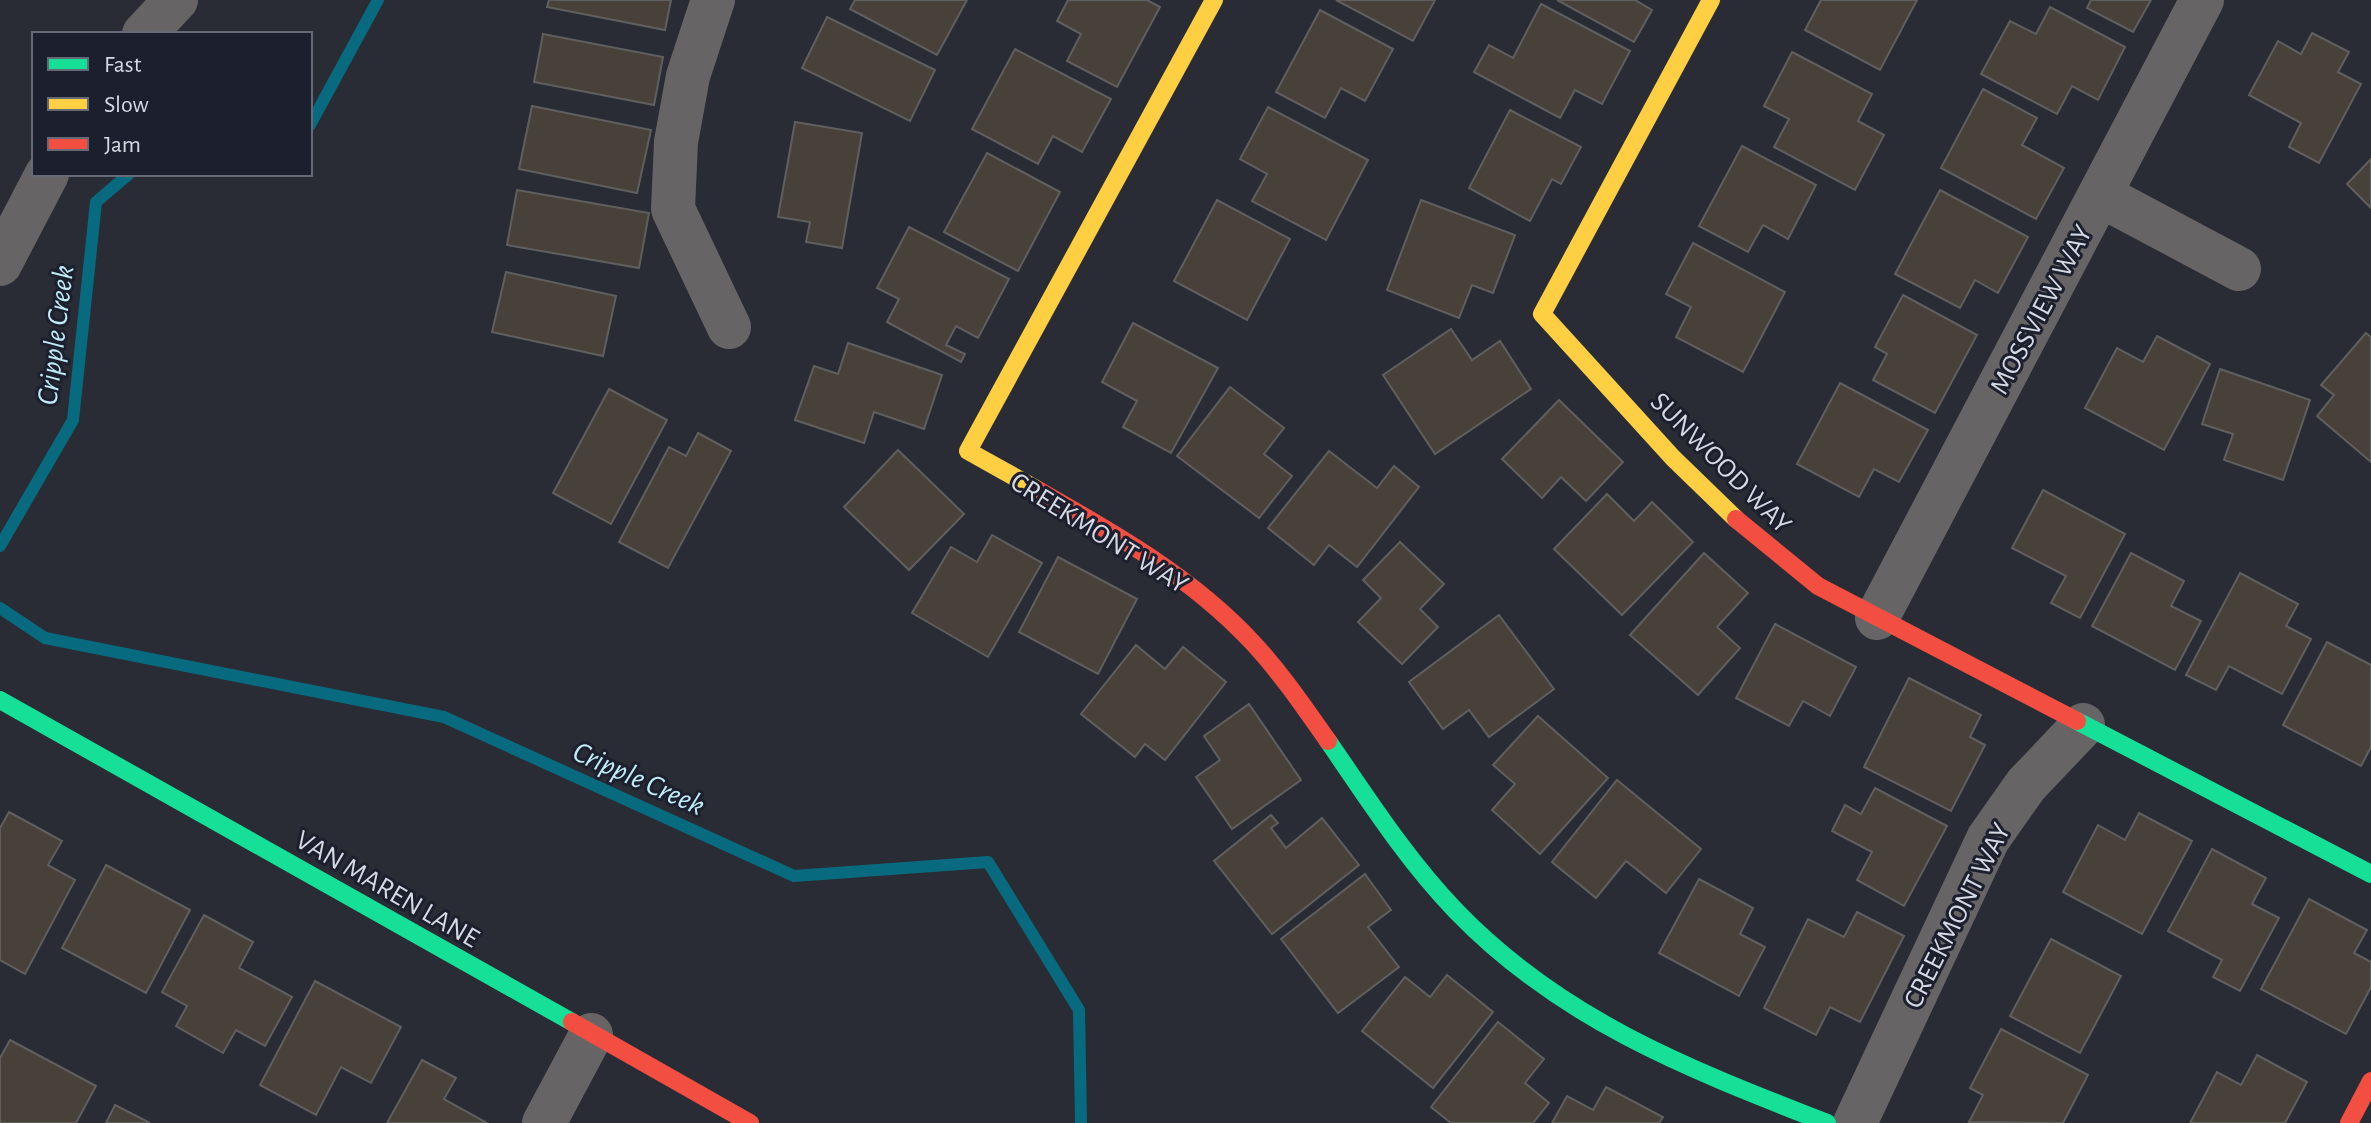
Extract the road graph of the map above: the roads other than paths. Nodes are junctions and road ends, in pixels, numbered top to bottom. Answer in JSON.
{"nodes":[{"id":1,"x":176,"y":0,"type":"edge"},
{"id":2,"x":713,"y":0,"type":"edge"},
{"id":3,"x":1214,"y":0,"type":"edge"},
{"id":4,"x":1711,"y":0,"type":"edge"},
{"id":5,"x":2202,"y":0,"type":"edge"},
{"id":6,"x":146,"y":32,"type":"edge"},
{"id":7,"x":46,"y":176,"type":"edge"},
{"id":8,"x":2100,"y":195,"type":"junction"},
{"id":9,"x":0,"y":264,"type":"edge"},
{"id":10,"x":2239,"y":269,"type":"dead end"},
{"id":11,"x":729,"y":327,"type":"dead end"},
{"id":12,"x":1877,"y":618,"type":"junction"},
{"id":13,"x":0,"y":700,"type":"edge"},
{"id":14,"x":2083,"y":725,"type":"junction"},
{"id":15,"x":2371,"y":874,"type":"edge"},
{"id":16,"x":591,"y":1035,"type":"junction"},
{"id":17,"x":2371,"y":1081,"type":"edge"},
{"id":18,"x":544,"y":1123,"type":"edge"},
{"id":19,"x":750,"y":1123,"type":"edge"},
{"id":20,"x":1827,"y":1123,"type":"edge"},
{"id":21,"x":1855,"y":1123,"type":"edge"},
{"id":22,"x":2349,"y":1123,"type":"edge"}],
"edges":[{"from":1,"to":6,"type":"street"},
{"from":2,"to":11,"type":"street"},
{"from":3,"to":20,"type":"street","name":"CREEKMONT WAY"},
{"from":4,"to":12,"type":"street","name":"SUNWOOD WAY"},
{"from":5,"to":8,"type":"street","name":"MOSSVIEW WAY"},
{"from":7,"to":9,"type":"street"},
{"from":8,"to":10,"type":"street"},
{"from":8,"to":12,"type":"street","name":"MOSSVIEW WAY"},
{"from":12,"to":14,"type":"street","name":"SUNWOOD WAY"},
{"from":13,"to":16,"type":"street","name":"VAN MAREN LANE"},
{"from":14,"to":15,"type":"street","name":"SUNWOOD WAY"},
{"from":14,"to":21,"type":"street","name":"CREEKMONT WAY"},
{"from":16,"to":18,"type":"street"},
{"from":16,"to":19,"type":"street","name":"VAN MAREN LANE"},
{"from":17,"to":22,"type":"street"}]}
